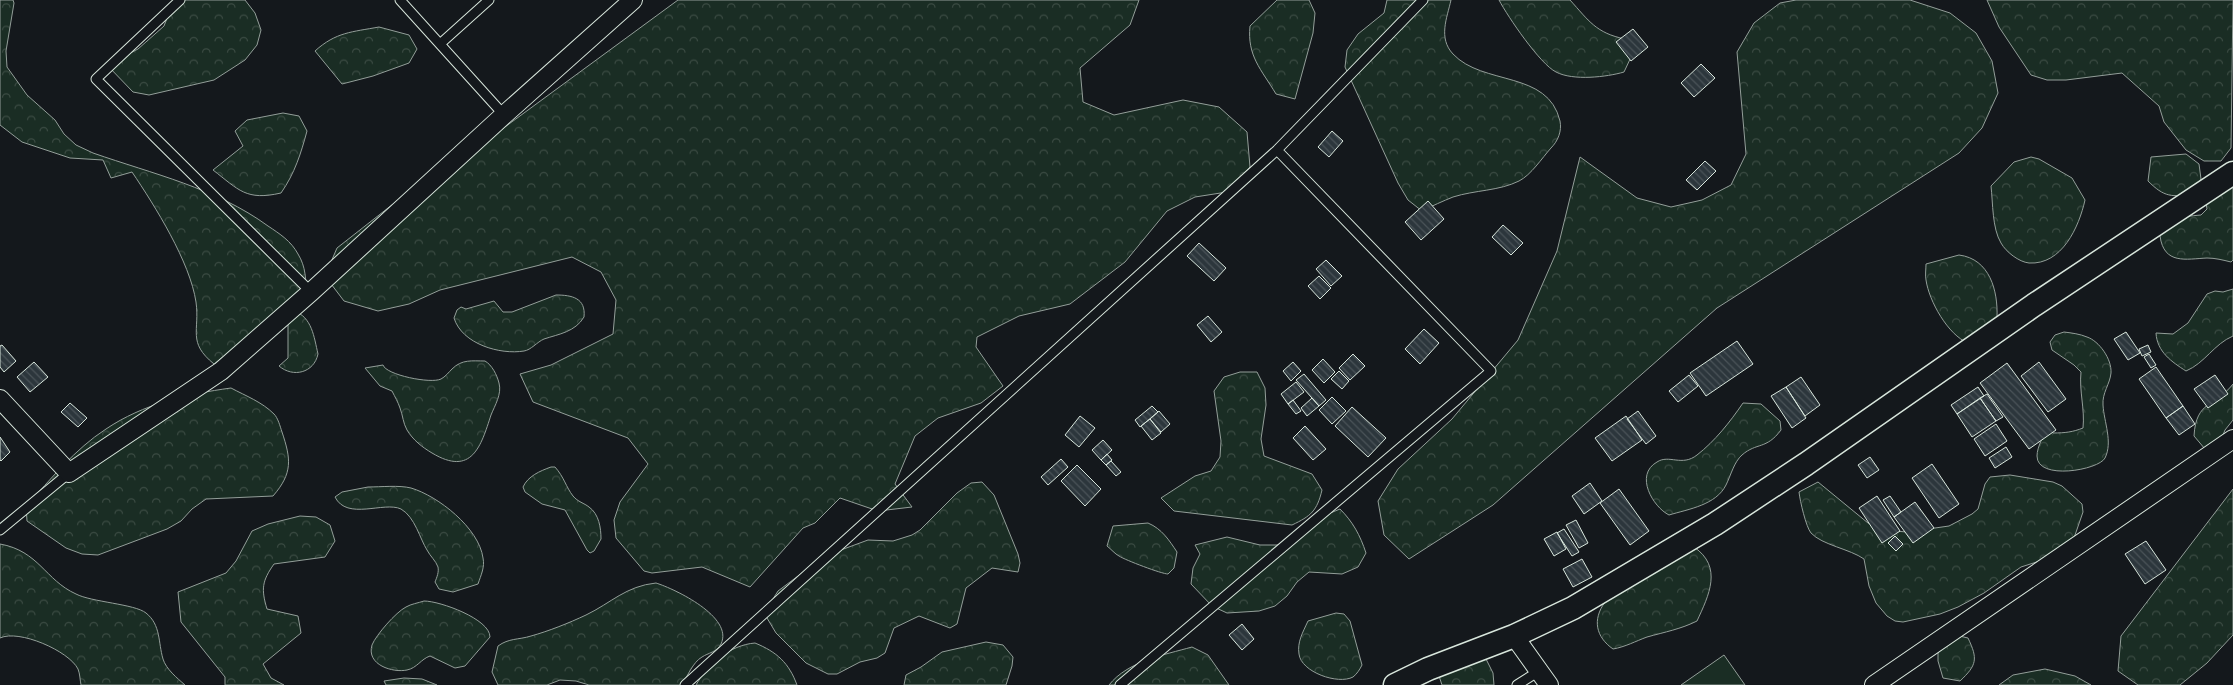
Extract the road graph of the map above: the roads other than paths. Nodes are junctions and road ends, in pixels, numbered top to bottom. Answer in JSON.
{"nodes":[{"id":1,"x":180,"y":0,"type":"edge"},
{"id":2,"x":400,"y":0,"type":"edge"},
{"id":3,"x":489,"y":0,"type":"edge"},
{"id":4,"x":632,"y":0,"type":"edge"},
{"id":5,"x":1423,"y":0,"type":"edge"},
{"id":6,"x":440,"y":44,"type":"junction"},
{"id":7,"x":504,"y":114,"type":"junction"},
{"id":8,"x":1277,"y":150,"type":"junction"},
{"id":9,"x":2233,"y":173,"type":"edge"},
{"id":10,"x":311,"y":292,"type":"junction"},
{"id":11,"x":0,"y":399,"type":"edge"},
{"id":12,"x":2233,"y":439,"type":"edge"},
{"id":13,"x":69,"y":473,"type":"junction"},
{"id":14,"x":0,"y":530,"type":"edge"},
{"id":15,"x":1514,"y":636,"type":"junction"},
{"id":16,"x":1539,"y":671,"type":"junction"},
{"id":17,"x":685,"y":685,"type":"edge"},
{"id":18,"x":1120,"y":685,"type":"edge"},
{"id":19,"x":1395,"y":685,"type":"edge"},
{"id":20,"x":1518,"y":685,"type":"edge"},
{"id":21,"x":1549,"y":685,"type":"edge"},
{"id":22,"x":1874,"y":685,"type":"edge"}],
"edges":[{"from":1,"to":10,"type":"lane"},
{"from":2,"to":6,"type":"lane"},
{"from":3,"to":6,"type":"lane"},
{"from":4,"to":7,"type":"street"},
{"from":5,"to":8,"type":"lane"},
{"from":6,"to":7,"type":"lane"},
{"from":7,"to":10,"type":"street"},
{"from":8,"to":17,"type":"lane"},
{"from":8,"to":18,"type":"lane"},
{"from":9,"to":15,"type":"street"},
{"from":10,"to":13,"type":"street"},
{"from":11,"to":13,"type":"street"},
{"from":12,"to":22,"type":"street"},
{"from":13,"to":14,"type":"lane"},
{"from":15,"to":16,"type":"street"},
{"from":15,"to":19,"type":"street"},
{"from":16,"to":20,"type":"lane"},
{"from":16,"to":21,"type":"street"}]}
